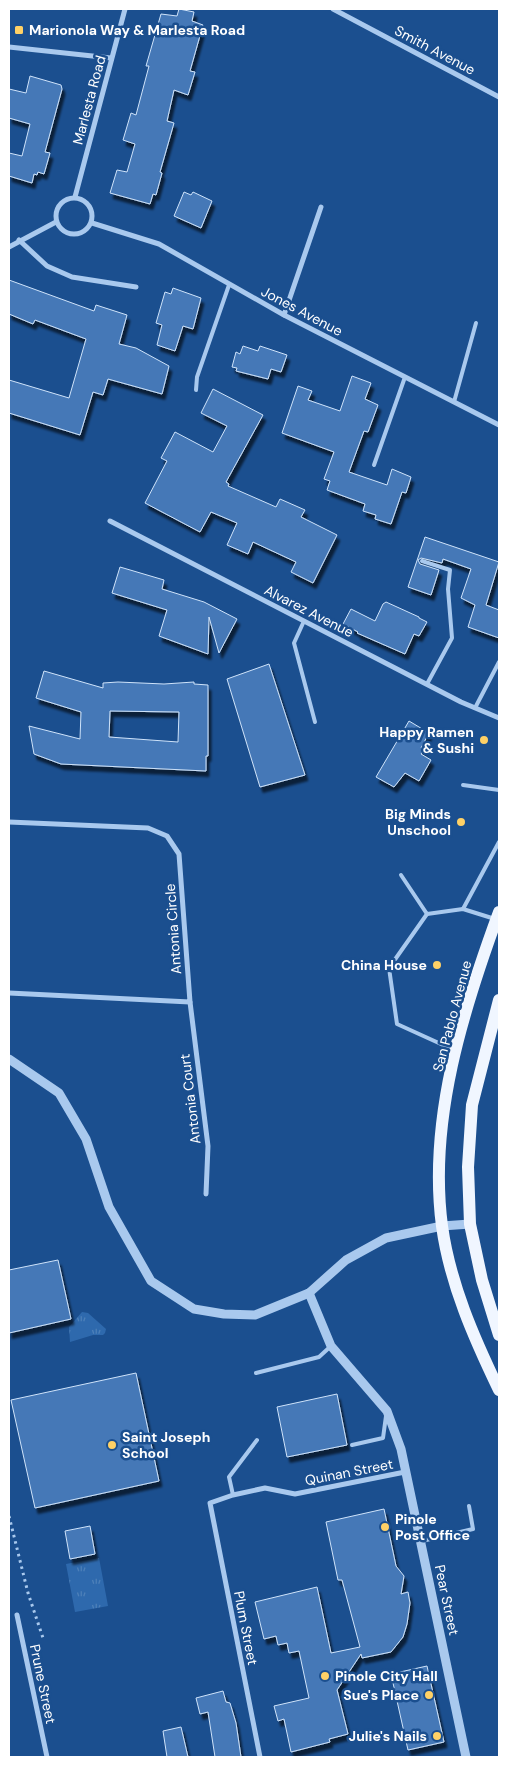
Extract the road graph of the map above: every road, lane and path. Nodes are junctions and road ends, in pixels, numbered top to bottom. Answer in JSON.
{"nodes":[{"id":1,"x":125,"y":9,"type":"edge"},
{"id":2,"x":333,"y":9,"type":"edge"},
{"id":3,"x":9,"y":47,"type":"edge"},
{"id":4,"x":112,"y":58,"type":"junction"},
{"id":5,"x":499,"y":98,"type":"edge"},
{"id":6,"x":75,"y":197,"type":"junction"},
{"id":7,"x":321,"y":207,"type":"dead end"},
{"id":8,"x":56,"y":222,"type":"junction"},
{"id":9,"x":92,"y":223,"type":"junction"},
{"id":10,"x":19,"y":240,"type":"junction"},
{"id":11,"x":9,"y":247,"type":"edge"},
{"id":12,"x":229,"y":285,"type":"junction"},
{"id":13,"x":136,"y":287,"type":"dead end"},
{"id":14,"x":284,"y":315,"type":"junction"},
{"id":15,"x":476,"y":323,"type":"dead end"},
{"id":16,"x":406,"y":377,"type":"junction"},
{"id":17,"x":196,"y":390,"type":"dead end"},
{"id":18,"x":454,"y":402,"type":"junction"},
{"id":19,"x":499,"y":425,"type":"edge"},
{"id":20,"x":374,"y":465,"type":"dead end"},
{"id":21,"x":110,"y":521,"type":"dead end"},
{"id":22,"x":422,"y":561,"type":"dead end"},
{"id":23,"x":304,"y":621,"type":"junction"},
{"id":24,"x":499,"y":662,"type":"edge"},
{"id":25,"x":426,"y":684,"type":"junction"},
{"id":26,"x":475,"y":708,"type":"junction"},
{"id":27,"x":499,"y":718,"type":"edge"},
{"id":28,"x":315,"y":722,"type":"dead end"},
{"id":29,"x":463,"y":785,"type":"dead end"},
{"id":30,"x":499,"y":790,"type":"edge"},
{"id":31,"x":9,"y":822,"type":"edge"},
{"id":32,"x":499,"y":842,"type":"edge"},
{"id":33,"x":401,"y":875,"type":"dead end"},
{"id":34,"x":463,"y":909,"type":"junction"},
{"id":35,"x":427,"y":914,"type":"junction"},
{"id":36,"x":498,"y":918,"type":"edge"},
{"id":37,"x":9,"y":993,"type":"edge"},
{"id":38,"x":499,"y":1000,"type":"edge"},
{"id":39,"x":190,"y":1002,"type":"junction"},
{"id":40,"x":455,"y":1051,"type":"junction"},
{"id":41,"x":9,"y":1059,"type":"edge"},
{"id":42,"x":206,"y":1194,"type":"dead end"},
{"id":43,"x":470,"y":1224,"type":"junction"},
{"id":44,"x":442,"y":1226,"type":"junction"},
{"id":45,"x":309,"y":1293,"type":"junction"},
{"id":46,"x":499,"y":1335,"type":"edge"},
{"id":47,"x":331,"y":1346,"type":"junction"},
{"id":48,"x":256,"y":1373,"type":"dead end"},
{"id":49,"x":499,"y":1390,"type":"edge"},
{"id":50,"x":386,"y":1411,"type":"junction"},
{"id":51,"x":258,"y":1440,"type":"dead end"},
{"id":52,"x":352,"y":1445,"type":"dead end"},
{"id":53,"x":406,"y":1472,"type":"junction"},
{"id":54,"x":233,"y":1495,"type":"junction"},
{"id":55,"x":210,"y":1503,"type":"joint"},
{"id":56,"x":469,"y":1506,"type":"dead end"},
{"id":57,"x":9,"y":1516,"type":"edge"},
{"id":58,"x":420,"y":1542,"type":"junction"},
{"id":59,"x":17,"y":1615,"type":"dead end"},
{"id":60,"x":43,"y":1638,"type":"dead end"},
{"id":61,"x":47,"y":1757,"type":"edge"},
{"id":62,"x":260,"y":1757,"type":"edge"},
{"id":63,"x":466,"y":1757,"type":"edge"}],
"edges":[{"from":1,"to":4,"type":"street","name":"Marlesta Road"},
{"from":2,"to":5,"type":"street","name":"Smith Avenue"},
{"from":3,"to":4,"type":"street"},
{"from":4,"to":6,"type":"street","name":"Marlesta Road"},
{"from":6,"to":8,"type":"street"},
{"from":6,"to":9,"type":"street"},
{"from":7,"to":14,"type":"street"},
{"from":8,"to":9,"type":"street"},
{"from":8,"to":10,"type":"street"},
{"from":9,"to":12,"type":"street","name":"Jones Avenue"},
{"from":10,"to":11,"type":"street"},
{"from":10,"to":13,"type":"street"},
{"from":12,"to":14,"type":"street","name":"Jones Avenue"},
{"from":12,"to":17,"type":"lane"},
{"from":14,"to":16,"type":"street","name":"Jones Avenue"},
{"from":15,"to":18,"type":"lane"},
{"from":16,"to":18,"type":"street","name":"Jones Avenue"},
{"from":16,"to":20,"type":"lane"},
{"from":18,"to":19,"type":"street","name":"Jones Avenue"},
{"from":21,"to":23,"type":"street","name":"Alvarez Avenue"},
{"from":22,"to":25,"type":"lane"},
{"from":23,"to":25,"type":"street","name":"Alvarez Avenue"},
{"from":23,"to":28,"type":"lane"},
{"from":24,"to":26,"type":"lane"},
{"from":25,"to":26,"type":"street","name":"Alvarez Avenue"},
{"from":26,"to":27,"type":"street","name":"Alvarez Avenue"},
{"from":29,"to":30,"type":"lane"},
{"from":31,"to":39,"type":"street","name":"Antonia Circle"},
{"from":32,"to":34,"type":"lane"},
{"from":33,"to":35,"type":"lane"},
{"from":34,"to":35,"type":"lane"},
{"from":34,"to":36,"type":"lane"},
{"from":35,"to":40,"type":"lane"},
{"from":36,"to":40,"type":"main road","name":"San Pablo Avenue"},
{"from":37,"to":39,"type":"street"},
{"from":38,"to":43,"type":"main road"},
{"from":39,"to":42,"type":"street","name":"Antonia Court"},
{"from":40,"to":44,"type":"main road","name":"San Pablo Avenue"},
{"from":41,"to":45,"type":"street"},
{"from":43,"to":44,"type":"street"},
{"from":43,"to":46,"type":"main road"},
{"from":44,"to":45,"type":"street"},
{"from":44,"to":49,"type":"main road","name":"San Pablo Avenue"},
{"from":45,"to":47,"type":"street","name":"Pear Street"},
{"from":47,"to":48,"type":"lane"},
{"from":47,"to":50,"type":"street","name":"Pear Street"},
{"from":50,"to":52,"type":"lane"},
{"from":50,"to":53,"type":"street","name":"Pear Street"},
{"from":51,"to":54,"type":"lane"},
{"from":53,"to":54,"type":"street","name":"Quinan Street"},
{"from":53,"to":58,"type":"street","name":"Pear Street"},
{"from":54,"to":55,"type":"street","name":"Quinan Street"},
{"from":55,"to":62,"type":"street","name":"Plum Street"},
{"from":56,"to":58,"type":"lane"},
{"from":57,"to":60,"type":"path"},
{"from":58,"to":63,"type":"street","name":"Pear Street"},
{"from":59,"to":61,"type":"street","name":"Prune Street"}]}
